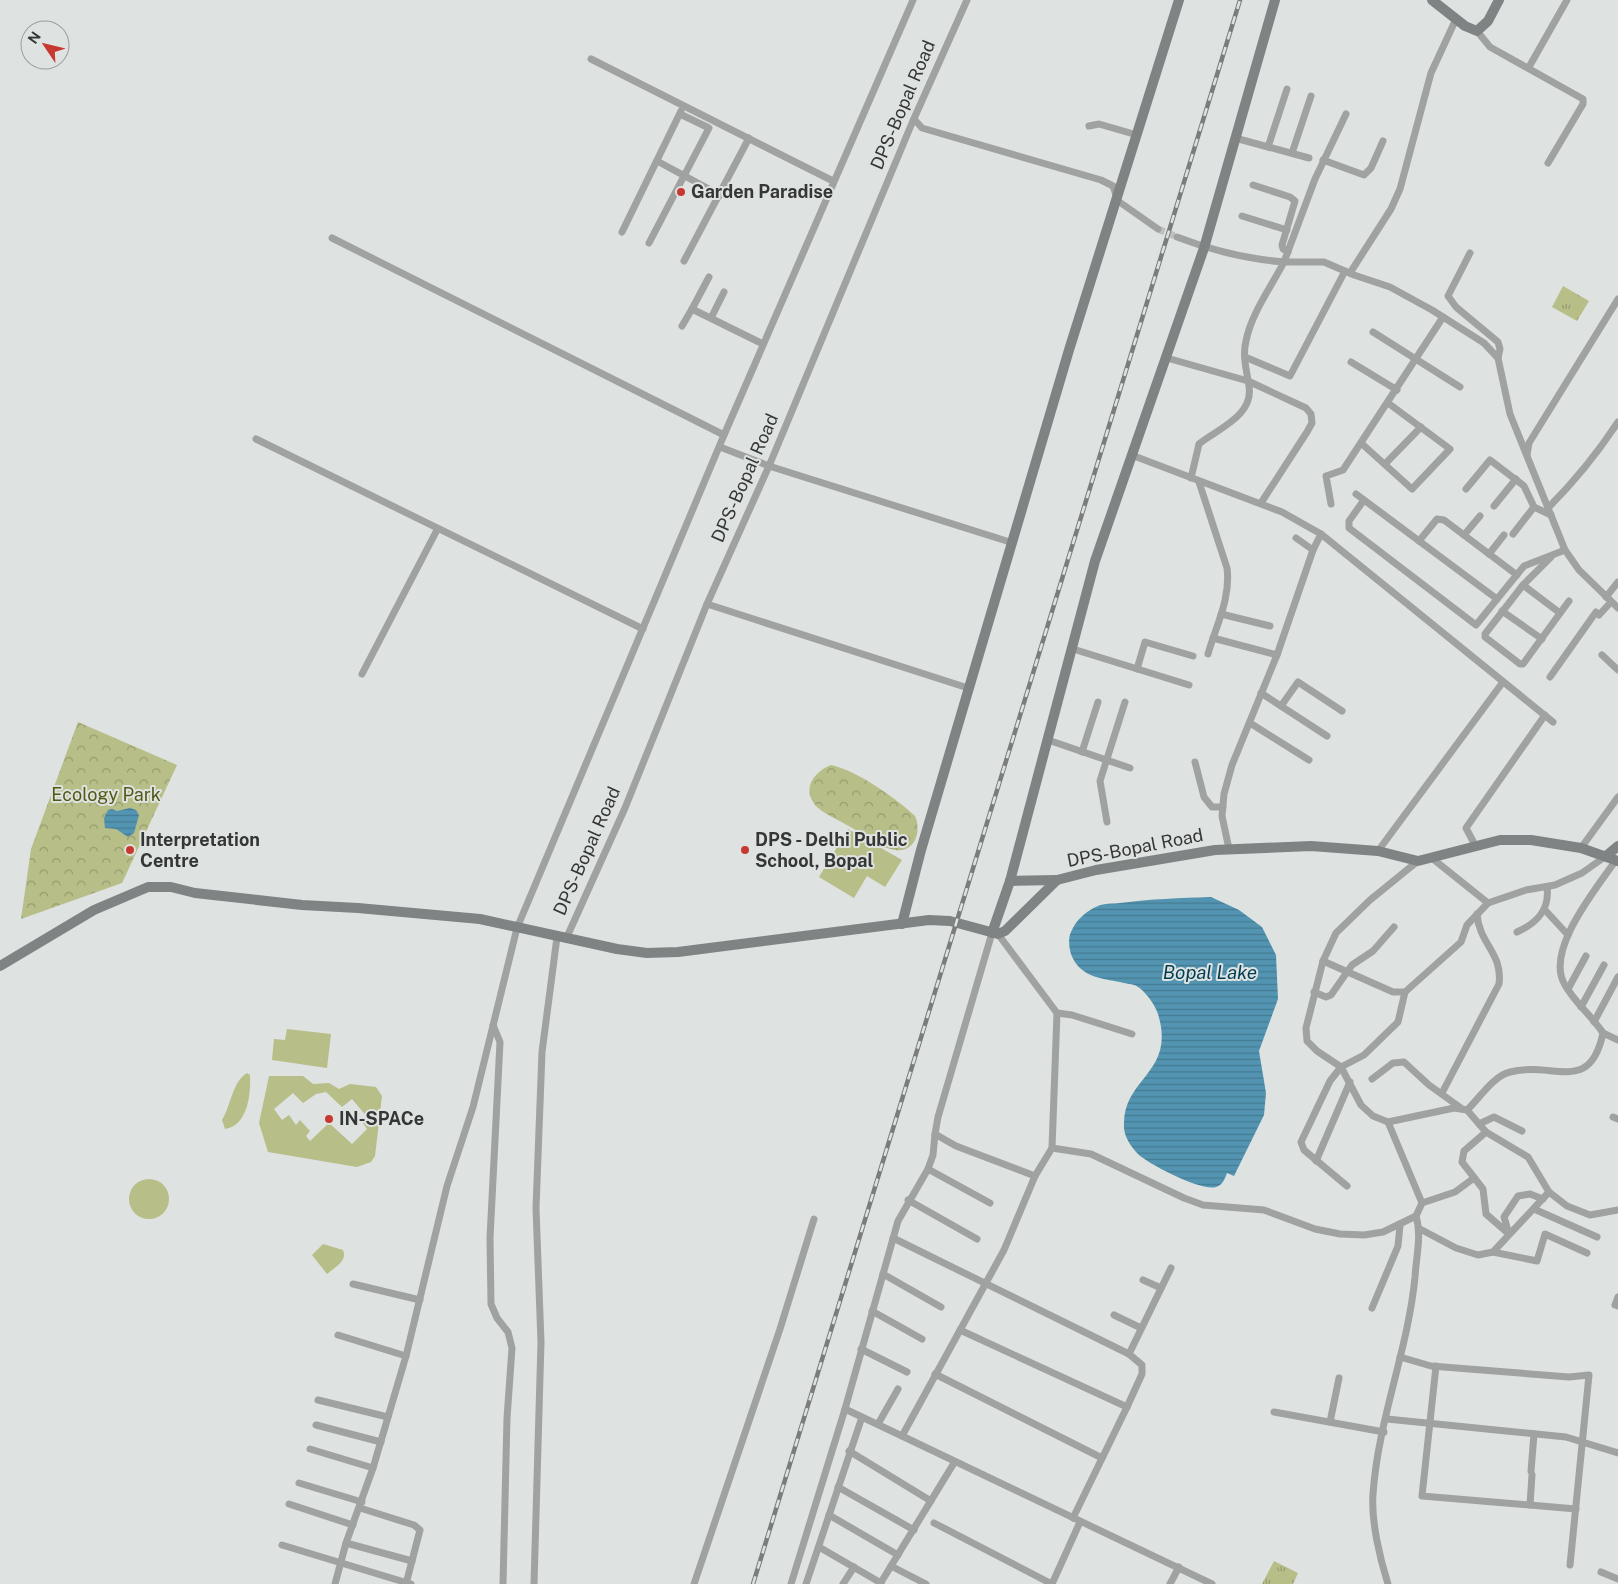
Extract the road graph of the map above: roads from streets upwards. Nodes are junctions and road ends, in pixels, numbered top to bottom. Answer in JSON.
{"nodes":[{"id":1,"x":912,"y":0,"type":"edge"},
{"id":2,"x":967,"y":0,"type":"edge"},
{"id":3,"x":1179,"y":0,"type":"edge"},
{"id":4,"x":1275,"y":0,"type":"edge"},
{"id":5,"x":1432,"y":0,"type":"edge"},
{"id":6,"x":1499,"y":0,"type":"edge"},
{"id":7,"x":1567,"y":0,"type":"edge"},
{"id":8,"x":1456,"y":18,"type":"junction"},
{"id":9,"x":1477,"y":31,"type":"junction"},
{"id":10,"x":591,"y":59,"type":"dead end"},
{"id":11,"x":1529,"y":67,"type":"junction"},
{"id":12,"x":1287,"y":89,"type":"dead end"},
{"id":13,"x":1311,"y":96,"type":"dead end"},
{"id":14,"x":684,"y":106,"type":"junction"},
{"id":15,"x":680,"y":114,"type":"junction"},
{"id":16,"x":1346,"y":114,"type":"dead end"},
{"id":17,"x":914,"y":119,"type":"junction"},
{"id":18,"x":1089,"y":126,"type":"dead end"},
{"id":19,"x":1137,"y":135,"type":"junction"},
{"id":20,"x":749,"y":138,"type":"junction"},
{"id":21,"x":1235,"y":138,"type":"junction"},
{"id":22,"x":1383,"y":141,"type":"dead end"},
{"id":23,"x":1268,"y":147,"type":"junction"},
{"id":24,"x":1292,"y":153,"type":"junction"},
{"id":25,"x":1309,"y":158,"type":"dead end"},
{"id":26,"x":1323,"y":160,"type":"junction"},
{"id":27,"x":657,"y":161,"type":"junction"},
{"id":28,"x":1548,"y":163,"type":"dead end"},
{"id":29,"x":685,"y":176,"type":"junction"},
{"id":30,"x":833,"y":181,"type":"junction"},
{"id":31,"x":1253,"y":185,"type":"dead end"},
{"id":32,"x":720,"y":195,"type":"junction"},
{"id":33,"x":1118,"y":200,"type":"junction"},
{"id":34,"x":1242,"y":216,"type":"dead end"},
{"id":35,"x":1158,"y":229,"type":"tunnel mouth"},
{"id":36,"x":1287,"y":230,"type":"junction"},
{"id":37,"x":622,"y":232,"type":"dead end"},
{"id":38,"x":1177,"y":237,"type":"tunnel mouth"},
{"id":39,"x":332,"y":238,"type":"dead end"},
{"id":40,"x":649,"y":243,"type":"dead end"},
{"id":41,"x":1204,"y":248,"type":"junction"},
{"id":42,"x":1288,"y":252,"type":"junction"},
{"id":43,"x":1470,"y":253,"type":"dead end"},
{"id":44,"x":684,"y":261,"type":"dead end"},
{"id":45,"x":1284,"y":262,"type":"junction"},
{"id":46,"x":1347,"y":272,"type":"junction"},
{"id":47,"x":709,"y":277,"type":"dead end"},
{"id":48,"x":724,"y":292,"type":"dead end"},
{"id":49,"x":1618,"y":299,"type":"edge"},
{"id":50,"x":692,"y":309,"type":"junction"},
{"id":51,"x":1442,"y":317,"type":"junction"},
{"id":52,"x":711,"y":318,"type":"junction"},
{"id":53,"x":682,"y":326,"type":"dead end"},
{"id":54,"x":1373,"y":332,"type":"dead end"},
{"id":55,"x":764,"y":344,"type":"junction"},
{"id":56,"x":1245,"y":357,"type":"junction"},
{"id":57,"x":1168,"y":358,"type":"junction"},
{"id":58,"x":1498,"y":358,"type":"junction"},
{"id":59,"x":1416,"y":359,"type":"junction"},
{"id":60,"x":1351,"y":362,"type":"dead end"},
{"id":61,"x":1248,"y":381,"type":"junction"},
{"id":62,"x":1460,"y":387,"type":"dead end"},
{"id":63,"x":1397,"y":390,"type":"junction"},
{"id":64,"x":1388,"y":402,"type":"junction"},
{"id":65,"x":1618,"y":422,"type":"edge"},
{"id":66,"x":1421,"y":427,"type":"junction"},
{"id":67,"x":724,"y":435,"type":"junction"},
{"id":68,"x":256,"y":439,"type":"dead end"},
{"id":69,"x":1361,"y":443,"type":"junction"},
{"id":70,"x":720,"y":448,"type":"junction"},
{"id":71,"x":1134,"y":456,"type":"junction"},
{"id":72,"x":1527,"y":456,"type":"junction"},
{"id":73,"x":1384,"y":464,"type":"junction"},
{"id":74,"x":769,"y":466,"type":"junction"},
{"id":75,"x":1191,"y":478,"type":"junction"},
{"id":76,"x":1516,"y":479,"type":"junction"},
{"id":77,"x":1199,"y":482,"type":"junction"},
{"id":78,"x":1466,"y":489,"type":"dead end"},
{"id":79,"x":1356,"y":494,"type":"dead end"},
{"id":80,"x":1364,"y":500,"type":"junction"},
{"id":81,"x":1261,"y":503,"type":"junction"},
{"id":82,"x":1332,"y":504,"type":"dead end"},
{"id":83,"x":1494,"y":506,"type":"dead end"},
{"id":84,"x":1534,"y":507,"type":"junction"},
{"id":85,"x":1548,"y":508,"type":"junction"},
{"id":86,"x":1552,"y":515,"type":"junction"},
{"id":87,"x":1480,"y":516,"type":"dead end"},
{"id":88,"x":437,"y":530,"type":"junction"},
{"id":89,"x":1321,"y":534,"type":"junction"},
{"id":90,"x":1513,"y":534,"type":"dead end"},
{"id":91,"x":1464,"y":535,"type":"junction"},
{"id":92,"x":1504,"y":535,"type":"dead end"},
{"id":93,"x":1296,"y":538,"type":"dead end"},
{"id":94,"x":1419,"y":541,"type":"junction"},
{"id":95,"x":1013,"y":543,"type":"junction"},
{"id":96,"x":1313,"y":550,"type":"junction"},
{"id":97,"x":1564,"y":550,"type":"junction"},
{"id":98,"x":1489,"y":554,"type":"junction"},
{"id":99,"x":1551,"y":557,"type":"junction"},
{"id":100,"x":1517,"y":574,"type":"junction"},
{"id":101,"x":1618,"y":582,"type":"edge"},
{"id":102,"x":1523,"y":585,"type":"junction"},
{"id":103,"x":1497,"y":599,"type":"junction"},
{"id":104,"x":1609,"y":599,"type":"junction"},
{"id":105,"x":1569,"y":601,"type":"dead end"},
{"id":106,"x":708,"y":604,"type":"junction"},
{"id":107,"x":1618,"y":608,"type":"edge"},
{"id":108,"x":1502,"y":611,"type":"junction"},
{"id":109,"x":1560,"y":613,"type":"junction"},
{"id":110,"x":1221,"y":614,"type":"junction"},
{"id":111,"x":1270,"y":626,"type":"dead end"},
{"id":112,"x":642,"y":629,"type":"junction"},
{"id":113,"x":1213,"y":638,"type":"junction"},
{"id":114,"x":1542,"y":639,"type":"junction"},
{"id":115,"x":1073,"y":649,"type":"junction"},
{"id":116,"x":1208,"y":654,"type":"dead end"},
{"id":117,"x":1277,"y":655,"type":"junction"},
{"id":118,"x":1602,"y":655,"type":"dead end"},
{"id":119,"x":1193,"y":656,"type":"dead end"},
{"id":120,"x":1138,"y":669,"type":"junction"},
{"id":121,"x":1618,"y":670,"type":"edge"},
{"id":122,"x":362,"y":674,"type":"dead end"},
{"id":123,"x":1550,"y":677,"type":"dead end"},
{"id":124,"x":1503,"y":682,"type":"junction"},
{"id":125,"x":1189,"y":685,"type":"dead end"},
{"id":126,"x":968,"y":688,"type":"junction"},
{"id":127,"x":1261,"y":693,"type":"junction"},
{"id":128,"x":1098,"y":702,"type":"dead end"},
{"id":129,"x":1125,"y":702,"type":"dead end"},
{"id":130,"x":1281,"y":706,"type":"junction"},
{"id":131,"x":1342,"y":711,"type":"dead end"},
{"id":132,"x":1545,"y":715,"type":"junction"},
{"id":133,"x":1553,"y":722,"type":"dead end"},
{"id":134,"x":1250,"y":723,"type":"junction"},
{"id":135,"x":1327,"y":736,"type":"dead end"},
{"id":136,"x":1048,"y":740,"type":"junction"},
{"id":137,"x":1082,"y":752,"type":"junction"},
{"id":138,"x":1106,"y":760,"type":"junction"},
{"id":139,"x":1309,"y":760,"type":"dead end"},
{"id":140,"x":1195,"y":762,"type":"dead end"},
{"id":141,"x":1130,"y":768,"type":"dead end"},
{"id":142,"x":1618,"y":798,"type":"edge"},
{"id":143,"x":1222,"y":807,"type":"junction"},
{"id":144,"x":1107,"y":822,"type":"dead end"},
{"id":145,"x":1475,"y":845,"type":"junction"},
{"id":146,"x":1618,"y":846,"type":"edge"},
{"id":147,"x":1581,"y":848,"type":"junction"},
{"id":148,"x":1229,"y":849,"type":"junction"},
{"id":149,"x":1378,"y":851,"type":"junction"},
{"id":150,"x":1433,"y":859,"type":"junction"},
{"id":151,"x":1613,"y":859,"type":"edge"},
{"id":152,"x":1418,"y":861,"type":"junction"},
{"id":153,"x":1056,"y":880,"type":"junction"},
{"id":154,"x":1010,"y":882,"type":"junction"},
{"id":155,"x":1547,"y":887,"type":"junction"},
{"id":156,"x":1488,"y":903,"type":"junction"},
{"id":157,"x":1545,"y":910,"type":"junction"},
{"id":158,"x":1476,"y":914,"type":"junction"},
{"id":159,"x":902,"y":924,"type":"junction"},
{"id":160,"x":1394,"y":927,"type":"dead end"},
{"id":161,"x":516,"y":928,"type":"junction"},
{"id":162,"x":1517,"y":932,"type":"dead end"},
{"id":163,"x":995,"y":934,"type":"junction"},
{"id":164,"x":1568,"y":935,"type":"junction"},
{"id":165,"x":557,"y":937,"type":"junction"},
{"id":166,"x":1586,"y":956,"type":"dead end"},
{"id":167,"x":1323,"y":961,"type":"junction"},
{"id":168,"x":1604,"y":965,"type":"dead end"},
{"id":169,"x":0,"y":966,"type":"edge"},
{"id":170,"x":1346,"y":972,"type":"junction"},
{"id":171,"x":1618,"y":977,"type":"edge"},
{"id":172,"x":1568,"y":990,"type":"junction"},
{"id":173,"x":1314,"y":992,"type":"junction"},
{"id":174,"x":1405,"y":992,"type":"junction"},
{"id":175,"x":1581,"y":1008,"type":"junction"},
{"id":176,"x":1057,"y":1013,"type":"junction"},
{"id":177,"x":1594,"y":1022,"type":"junction"},
{"id":178,"x":493,"y":1025,"type":"junction"},
{"id":179,"x":1603,"y":1033,"type":"junction"},
{"id":180,"x":1132,"y":1034,"type":"dead end"},
{"id":181,"x":1618,"y":1040,"type":"edge"},
{"id":182,"x":1340,"y":1067,"type":"junction"},
{"id":183,"x":1372,"y":1078,"type":"dead end"},
{"id":184,"x":1350,"y":1082,"type":"junction"},
{"id":185,"x":1442,"y":1093,"type":"junction"},
{"id":186,"x":1464,"y":1109,"type":"junction"},
{"id":187,"x":1388,"y":1122,"type":"junction"},
{"id":188,"x":1479,"y":1124,"type":"junction"},
{"id":189,"x":1522,"y":1131,"type":"dead end"},
{"id":190,"x":1486,"y":1132,"type":"junction"},
{"id":191,"x":935,"y":1134,"type":"junction"},
{"id":192,"x":1052,"y":1148,"type":"junction"},
{"id":193,"x":1316,"y":1161,"type":"junction"},
{"id":194,"x":928,"y":1169,"type":"junction"},
{"id":195,"x":1036,"y":1176,"type":"junction"},
{"id":196,"x":1474,"y":1178,"type":"junction"},
{"id":197,"x":1347,"y":1186,"type":"dead end"},
{"id":198,"x":1549,"y":1192,"type":"junction"},
{"id":199,"x":1543,"y":1199,"type":"junction"},
{"id":200,"x":908,"y":1200,"type":"junction"},
{"id":201,"x":990,"y":1203,"type":"dead end"},
{"id":202,"x":1422,"y":1203,"type":"junction"},
{"id":203,"x":1534,"y":1209,"type":"junction"},
{"id":204,"x":1618,"y":1210,"type":"edge"},
{"id":205,"x":1416,"y":1216,"type":"junction"},
{"id":206,"x":814,"y":1219,"type":"dead end"},
{"id":207,"x":1400,"y":1225,"type":"junction"},
{"id":208,"x":1420,"y":1229,"type":"junction"},
{"id":209,"x":1509,"y":1234,"type":"junction"},
{"id":210,"x":1597,"y":1237,"type":"dead end"},
{"id":211,"x":892,"y":1238,"type":"junction"},
{"id":212,"x":977,"y":1239,"type":"dead end"},
{"id":213,"x":1493,"y":1252,"type":"junction"},
{"id":214,"x":1587,"y":1252,"type":"dead end"},
{"id":215,"x":1170,"y":1268,"type":"dead end"},
{"id":216,"x":883,"y":1274,"type":"junction"},
{"id":217,"x":1143,"y":1280,"type":"dead end"},
{"id":218,"x":353,"y":1284,"type":"dead end"},
{"id":219,"x":986,"y":1286,"type":"junction"},
{"id":220,"x":1160,"y":1288,"type":"junction"},
{"id":221,"x":1618,"y":1298,"type":"edge"},
{"id":222,"x":420,"y":1300,"type":"junction"},
{"id":223,"x":1618,"y":1306,"type":"edge"},
{"id":224,"x":941,"y":1307,"type":"dead end"},
{"id":225,"x":1372,"y":1308,"type":"dead end"},
{"id":226,"x":872,"y":1311,"type":"junction"},
{"id":227,"x":1114,"y":1316,"type":"dead end"},
{"id":228,"x":1141,"y":1328,"type":"junction"},
{"id":229,"x":960,"y":1330,"type":"junction"},
{"id":230,"x":338,"y":1335,"type":"dead end"},
{"id":231,"x":922,"y":1339,"type":"dead end"},
{"id":232,"x":862,"y":1348,"type":"junction"},
{"id":233,"x":1129,"y":1354,"type":"junction"},
{"id":234,"x":406,"y":1356,"type":"junction"},
{"id":235,"x":1400,"y":1358,"type":"junction"},
{"id":236,"x":1436,"y":1366,"type":"junction"},
{"id":237,"x":907,"y":1372,"type":"dead end"},
{"id":238,"x":934,"y":1374,"type":"junction"},
{"id":239,"x":1339,"y":1378,"type":"dead end"},
{"id":240,"x":898,"y":1389,"type":"dead end"},
{"id":241,"x":318,"y":1400,"type":"dead end"},
{"id":242,"x":1127,"y":1407,"type":"junction"},
{"id":243,"x":844,"y":1409,"type":"junction"},
{"id":244,"x":1274,"y":1412,"type":"dead end"},
{"id":245,"x":388,"y":1417,"type":"junction"},
{"id":246,"x":862,"y":1417,"type":"junction"},
{"id":247,"x":1387,"y":1419,"type":"junction"},
{"id":248,"x":1330,"y":1422,"type":"junction"},
{"id":249,"x":878,"y":1424,"type":"junction"},
{"id":250,"x":1430,"y":1424,"type":"junction"},
{"id":251,"x":316,"y":1425,"type":"dead end"},
{"id":252,"x":1384,"y":1432,"type":"junction"},
{"id":253,"x":1534,"y":1434,"type":"junction"},
{"id":254,"x":902,"y":1436,"type":"junction"},
{"id":255,"x":380,"y":1442,"type":"junction"},
{"id":256,"x":1584,"y":1442,"type":"junction"},
{"id":257,"x":310,"y":1449,"type":"dead end"},
{"id":258,"x":849,"y":1451,"type":"junction"},
{"id":259,"x":1618,"y":1453,"type":"edge"},
{"id":260,"x":1102,"y":1458,"type":"junction"},
{"id":261,"x":954,"y":1462,"type":"junction"},
{"id":262,"x":373,"y":1468,"type":"junction"},
{"id":263,"x":299,"y":1483,"type":"dead end"},
{"id":264,"x":838,"y":1487,"type":"junction"},
{"id":265,"x":931,"y":1501,"type":"junction"},
{"id":266,"x":289,"y":1504,"type":"dead end"},
{"id":267,"x":361,"y":1505,"type":"junction"},
{"id":268,"x":1530,"y":1505,"type":"junction"},
{"id":269,"x":1576,"y":1508,"type":"junction"},
{"id":270,"x":829,"y":1515,"type":"junction"},
{"id":271,"x":1077,"y":1520,"type":"junction"},
{"id":272,"x":934,"y":1523,"type":"dead end"},
{"id":273,"x":353,"y":1525,"type":"junction"},
{"id":274,"x":914,"y":1530,"type":"junction"},
{"id":275,"x":346,"y":1543,"type":"junction"},
{"id":276,"x":282,"y":1544,"type":"dead end"},
{"id":277,"x":819,"y":1546,"type":"junction"},
{"id":278,"x":898,"y":1555,"type":"junction"},
{"id":279,"x":412,"y":1561,"type":"junction"},
{"id":280,"x":340,"y":1564,"type":"junction"},
{"id":281,"x":1570,"y":1565,"type":"dead end"},
{"id":282,"x":891,"y":1566,"type":"junction"},
{"id":283,"x":854,"y":1567,"type":"junction"},
{"id":284,"x":1179,"y":1567,"type":"junction"},
{"id":285,"x":1602,"y":1572,"type":"dead end"},
{"id":286,"x":1618,"y":1579,"type":"edge"},
{"id":287,"x":916,"y":1582,"type":"edge"},
{"id":288,"x":335,"y":1584,"type":"edge"},
{"id":289,"x":408,"y":1584,"type":"edge"},
{"id":290,"x":503,"y":1584,"type":"edge"},
{"id":291,"x":534,"y":1584,"type":"edge"},
{"id":292,"x":694,"y":1584,"type":"edge"},
{"id":293,"x":791,"y":1584,"type":"edge"},
{"id":294,"x":806,"y":1584,"type":"edge"},
{"id":295,"x":843,"y":1584,"type":"edge"},
{"id":296,"x":880,"y":1584,"type":"edge"},
{"id":297,"x":926,"y":1584,"type":"edge"},
{"id":298,"x":1052,"y":1584,"type":"edge"},
{"id":299,"x":1170,"y":1584,"type":"edge"},
{"id":300,"x":1212,"y":1584,"type":"edge"},
{"id":301,"x":1388,"y":1584,"type":"edge"}],
"edges":[{"from":1,"to":30,"type":"street"},
{"from":2,"to":17,"type":"street","name":"DPS-Bopal Road"},
{"from":3,"to":19,"type":"street"},
{"from":4,"to":21,"type":"street"},
{"from":5,"to":8,"type":"street"},
{"from":6,"to":9,"type":"street"},
{"from":7,"to":11,"type":"street"},
{"from":8,"to":9,"type":"street"},
{"from":8,"to":46,"type":"street"},
{"from":9,"to":11,"type":"street"},
{"from":10,"to":14,"type":"street"},
{"from":11,"to":28,"type":"street"},
{"from":12,"to":23,"type":"street"},
{"from":13,"to":24,"type":"street"},
{"from":14,"to":15,"type":"street"},
{"from":14,"to":20,"type":"street"},
{"from":15,"to":27,"type":"street"},
{"from":15,"to":29,"type":"street"},
{"from":16,"to":26,"type":"street"},
{"from":17,"to":33,"type":"street"},
{"from":17,"to":74,"type":"street","name":"DPS-Bopal Road"},
{"from":18,"to":19,"type":"street"},
{"from":19,"to":33,"type":"street"},
{"from":20,"to":30,"type":"street"},
{"from":20,"to":32,"type":"street"},
{"from":21,"to":23,"type":"street"},
{"from":21,"to":41,"type":"street"},
{"from":22,"to":26,"type":"street"},
{"from":23,"to":24,"type":"street"},
{"from":24,"to":25,"type":"street"},
{"from":26,"to":42,"type":"street"},
{"from":27,"to":29,"type":"street"},
{"from":27,"to":37,"type":"street"},
{"from":29,"to":32,"type":"street"},
{"from":29,"to":40,"type":"street"},
{"from":30,"to":55,"type":"street"},
{"from":31,"to":36,"type":"street"},
{"from":32,"to":44,"type":"street"},
{"from":33,"to":35,"type":"street"},
{"from":33,"to":95,"type":"street"},
{"from":34,"to":36,"type":"street"},
{"from":36,"to":42,"type":"street"},
{"from":38,"to":41,"type":"street"},
{"from":39,"to":67,"type":"street"},
{"from":41,"to":45,"type":"street"},
{"from":41,"to":57,"type":"street"},
{"from":42,"to":45,"type":"street"},
{"from":43,"to":58,"type":"street"},
{"from":45,"to":46,"type":"street"},
{"from":45,"to":56,"type":"street"},
{"from":46,"to":51,"type":"street"},
{"from":46,"to":56,"type":"street"},
{"from":47,"to":50,"type":"street"},
{"from":48,"to":52,"type":"street"},
{"from":49,"to":72,"type":"street"},
{"from":50,"to":52,"type":"street"},
{"from":50,"to":53,"type":"street"},
{"from":51,"to":58,"type":"street"},
{"from":51,"to":59,"type":"street"},
{"from":52,"to":55,"type":"street"},
{"from":54,"to":59,"type":"street"},
{"from":55,"to":67,"type":"street"},
{"from":56,"to":61,"type":"street"},
{"from":57,"to":61,"type":"street"},
{"from":57,"to":71,"type":"street"},
{"from":58,"to":72,"type":"street"},
{"from":59,"to":62,"type":"street"},
{"from":59,"to":63,"type":"street"},
{"from":60,"to":63,"type":"street"},
{"from":61,"to":75,"type":"street"},
{"from":61,"to":81,"type":"street"},
{"from":63,"to":64,"type":"street"},
{"from":64,"to":66,"type":"street"},
{"from":64,"to":69,"type":"street"},
{"from":65,"to":85,"type":"street"},
{"from":66,"to":73,"type":"street"},
{"from":66,"to":73,"type":"street"},
{"from":67,"to":70,"type":"street"},
{"from":68,"to":88,"type":"street"},
{"from":69,"to":73,"type":"street"},
{"from":69,"to":82,"type":"street"},
{"from":70,"to":74,"type":"street"},
{"from":70,"to":112,"type":"street"},
{"from":71,"to":75,"type":"street"},
{"from":71,"to":115,"type":"street"},
{"from":72,"to":85,"type":"street"},
{"from":74,"to":95,"type":"street"},
{"from":74,"to":106,"type":"street","name":"DPS-Bopal Road"},
{"from":75,"to":77,"type":"street"},
{"from":76,"to":78,"type":"street"},
{"from":76,"to":83,"type":"street"},
{"from":76,"to":84,"type":"street"},
{"from":77,"to":81,"type":"street"},
{"from":77,"to":110,"type":"street"},
{"from":79,"to":80,"type":"street"},
{"from":80,"to":94,"type":"street"},
{"from":80,"to":103,"type":"street"},
{"from":81,"to":89,"type":"street"},
{"from":84,"to":86,"type":"street"},
{"from":84,"to":90,"type":"street"},
{"from":85,"to":86,"type":"street"},
{"from":86,"to":97,"type":"street"},
{"from":87,"to":91,"type":"street"},
{"from":88,"to":112,"type":"street"},
{"from":88,"to":122,"type":"street"},
{"from":89,"to":96,"type":"street"},
{"from":89,"to":124,"type":"street"},
{"from":91,"to":94,"type":"street"},
{"from":91,"to":98,"type":"street"},
{"from":92,"to":98,"type":"street"},
{"from":93,"to":96,"type":"street"},
{"from":94,"to":103,"type":"street"},
{"from":95,"to":126,"type":"street"},
{"from":96,"to":117,"type":"street"},
{"from":97,"to":99,"type":"street"},
{"from":97,"to":104,"type":"street"},
{"from":98,"to":100,"type":"street"},
{"from":99,"to":100,"type":"street"},
{"from":99,"to":102,"type":"street"},
{"from":100,"to":103,"type":"street"},
{"from":101,"to":104,"type":"street"},
{"from":102,"to":108,"type":"street"},
{"from":102,"to":109,"type":"street"},
{"from":104,"to":107,"type":"street"},
{"from":104,"to":123,"type":"street"},
{"from":105,"to":109,"type":"street"},
{"from":106,"to":126,"type":"street"},
{"from":106,"to":165,"type":"street","name":"DPS-Bopal Road"},
{"from":108,"to":114,"type":"street"},
{"from":108,"to":114,"type":"street"},
{"from":109,"to":114,"type":"street"},
{"from":110,"to":111,"type":"street"},
{"from":110,"to":113,"type":"street"},
{"from":112,"to":161,"type":"street"},
{"from":113,"to":116,"type":"street"},
{"from":113,"to":117,"type":"street"},
{"from":115,"to":120,"type":"street"},
{"from":115,"to":136,"type":"street"},
{"from":117,"to":127,"type":"street"},
{"from":118,"to":121,"type":"street"},
{"from":119,"to":120,"type":"street"},
{"from":120,"to":125,"type":"street"},
{"from":124,"to":132,"type":"street"},
{"from":124,"to":149,"type":"street"},
{"from":126,"to":159,"type":"street"},
{"from":127,"to":130,"type":"street"},
{"from":127,"to":134,"type":"street"},
{"from":128,"to":137,"type":"street"},
{"from":129,"to":138,"type":"street"},
{"from":130,"to":131,"type":"street"},
{"from":130,"to":135,"type":"street"},
{"from":132,"to":133,"type":"street"},
{"from":132,"to":145,"type":"street"},
{"from":134,"to":139,"type":"street"},
{"from":134,"to":143,"type":"street"},
{"from":136,"to":137,"type":"street"},
{"from":136,"to":154,"type":"street"},
{"from":137,"to":138,"type":"street"},
{"from":138,"to":141,"type":"street"},
{"from":138,"to":144,"type":"street"},
{"from":140,"to":143,"type":"street"},
{"from":142,"to":147,"type":"street"},
{"from":143,"to":148,"type":"street"},
{"from":145,"to":147,"type":"street"},
{"from":145,"to":150,"type":"street"},
{"from":146,"to":151,"type":"street"},
{"from":147,"to":151,"type":"street"},
{"from":148,"to":149,"type":"street","name":"DPS-Bopal Road"},
{"from":148,"to":153,"type":"street","name":"DPS-Bopal Road"},
{"from":149,"to":152,"type":"street","name":"DPS-Bopal Road"},
{"from":150,"to":152,"type":"street"},
{"from":150,"to":156,"type":"street"},
{"from":151,"to":155,"type":"street"},
{"from":151,"to":164,"type":"street"},
{"from":152,"to":167,"type":"street"},
{"from":153,"to":154,"type":"street"},
{"from":153,"to":163,"type":"street","name":"DPS-Bopal Road"},
{"from":154,"to":163,"type":"street"},
{"from":155,"to":156,"type":"street"},
{"from":155,"to":157,"type":"street"},
{"from":156,"to":158,"type":"street"},
{"from":157,"to":162,"type":"street"},
{"from":157,"to":164,"type":"street"},
{"from":158,"to":174,"type":"street"},
{"from":158,"to":185,"type":"street"},
{"from":159,"to":163,"type":"street","name":"DPS-Bopal Road"},
{"from":159,"to":165,"type":"street","name":"DPS-Bopal Road"},
{"from":160,"to":170,"type":"street"},
{"from":161,"to":165,"type":"street"},
{"from":161,"to":169,"type":"street"},
{"from":161,"to":178,"type":"street"},
{"from":163,"to":176,"type":"street"},
{"from":163,"to":191,"type":"street"},
{"from":164,"to":172,"type":"street"},
{"from":165,"to":291,"type":"street"},
{"from":166,"to":172,"type":"street"},
{"from":167,"to":170,"type":"street"},
{"from":167,"to":173,"type":"street"},
{"from":168,"to":175,"type":"street"},
{"from":170,"to":173,"type":"street"},
{"from":170,"to":174,"type":"street"},
{"from":171,"to":177,"type":"street"},
{"from":172,"to":175,"type":"street"},
{"from":173,"to":182,"type":"street"},
{"from":174,"to":182,"type":"street"},
{"from":175,"to":177,"type":"street"},
{"from":176,"to":180,"type":"street"},
{"from":176,"to":192,"type":"street"},
{"from":177,"to":179,"type":"street"},
{"from":178,"to":222,"type":"street"},
{"from":178,"to":290,"type":"street"},
{"from":179,"to":181,"type":"street"},
{"from":179,"to":186,"type":"street"},
{"from":182,"to":184,"type":"street"},
{"from":182,"to":193,"type":"street"},
{"from":183,"to":185,"type":"street"},
{"from":184,"to":187,"type":"street"},
{"from":184,"to":193,"type":"street"},
{"from":185,"to":186,"type":"street"},
{"from":186,"to":187,"type":"street"},
{"from":186,"to":188,"type":"street"},
{"from":187,"to":202,"type":"street"},
{"from":188,"to":189,"type":"street"},
{"from":188,"to":190,"type":"street"},
{"from":190,"to":196,"type":"street"},
{"from":190,"to":198,"type":"street"},
{"from":191,"to":194,"type":"street"},
{"from":191,"to":195,"type":"street"},
{"from":192,"to":195,"type":"street"},
{"from":192,"to":207,"type":"street"},
{"from":193,"to":197,"type":"street"},
{"from":194,"to":200,"type":"street"},
{"from":194,"to":201,"type":"street"},
{"from":195,"to":219,"type":"street"},
{"from":196,"to":202,"type":"street"},
{"from":196,"to":209,"type":"street"},
{"from":198,"to":199,"type":"street"},
{"from":198,"to":204,"type":"street"},
{"from":199,"to":203,"type":"street"},
{"from":199,"to":209,"type":"street"},
{"from":200,"to":211,"type":"street"},
{"from":200,"to":212,"type":"street"},
{"from":202,"to":205,"type":"street"},
{"from":203,"to":209,"type":"street"},
{"from":203,"to":210,"type":"street"},
{"from":205,"to":207,"type":"street"},
{"from":205,"to":208,"type":"street"},
{"from":206,"to":292,"type":"street"},
{"from":207,"to":225,"type":"street"},
{"from":208,"to":213,"type":"street"},
{"from":208,"to":235,"type":"street"},
{"from":209,"to":213,"type":"street"},
{"from":211,"to":216,"type":"street"},
{"from":211,"to":219,"type":"street"},
{"from":213,"to":214,"type":"street"},
{"from":215,"to":220,"type":"street"},
{"from":216,"to":224,"type":"street"},
{"from":216,"to":226,"type":"street"},
{"from":217,"to":220,"type":"street"},
{"from":218,"to":222,"type":"street"},
{"from":219,"to":229,"type":"street"},
{"from":219,"to":233,"type":"street"},
{"from":220,"to":228,"type":"street"},
{"from":221,"to":223,"type":"street"},
{"from":222,"to":234,"type":"street"},
{"from":226,"to":231,"type":"street"},
{"from":226,"to":232,"type":"street"},
{"from":227,"to":228,"type":"street"},
{"from":228,"to":233,"type":"street"},
{"from":229,"to":238,"type":"street"},
{"from":229,"to":242,"type":"street"},
{"from":230,"to":234,"type":"street"},
{"from":232,"to":237,"type":"street"},
{"from":232,"to":243,"type":"street"},
{"from":233,"to":242,"type":"street"},
{"from":234,"to":245,"type":"street"},
{"from":235,"to":236,"type":"street"},
{"from":235,"to":247,"type":"street"},
{"from":236,"to":250,"type":"street"},
{"from":236,"to":256,"type":"street"},
{"from":238,"to":254,"type":"street"},
{"from":238,"to":260,"type":"street"},
{"from":239,"to":248,"type":"street"},
{"from":240,"to":249,"type":"street"},
{"from":241,"to":245,"type":"street"},
{"from":242,"to":260,"type":"street"},
{"from":243,"to":246,"type":"street"},
{"from":243,"to":293,"type":"street"},
{"from":244,"to":248,"type":"street"},
{"from":245,"to":255,"type":"street"},
{"from":246,"to":249,"type":"street"},
{"from":246,"to":258,"type":"street"},
{"from":247,"to":250,"type":"street"},
{"from":247,"to":252,"type":"street"},
{"from":248,"to":252,"type":"street"},
{"from":249,"to":254,"type":"street"},
{"from":250,"to":253,"type":"street"},
{"from":250,"to":268,"type":"street"},
{"from":251,"to":255,"type":"street"},
{"from":252,"to":301,"type":"street"},
{"from":253,"to":256,"type":"street"},
{"from":253,"to":268,"type":"street"},
{"from":254,"to":261,"type":"street"},
{"from":255,"to":262,"type":"street"},
{"from":256,"to":259,"type":"street"},
{"from":256,"to":269,"type":"street"},
{"from":257,"to":262,"type":"street"},
{"from":258,"to":264,"type":"street"},
{"from":258,"to":265,"type":"street"},
{"from":260,"to":271,"type":"street"},
{"from":261,"to":265,"type":"street"},
{"from":261,"to":271,"type":"street"},
{"from":262,"to":267,"type":"street"},
{"from":263,"to":267,"type":"street"},
{"from":264,"to":270,"type":"street"},
{"from":264,"to":274,"type":"street"},
{"from":265,"to":274,"type":"street"},
{"from":266,"to":273,"type":"street"},
{"from":267,"to":273,"type":"street"},
{"from":267,"to":279,"type":"street"},
{"from":268,"to":269,"type":"street"},
{"from":269,"to":281,"type":"street"},
{"from":270,"to":277,"type":"street"},
{"from":270,"to":278,"type":"street"},
{"from":271,"to":284,"type":"street"},
{"from":271,"to":298,"type":"street"},
{"from":272,"to":298,"type":"street"},
{"from":273,"to":275,"type":"street"},
{"from":274,"to":278,"type":"street"},
{"from":275,"to":279,"type":"street"},
{"from":275,"to":280,"type":"street"},
{"from":276,"to":280,"type":"street"},
{"from":277,"to":283,"type":"street"},
{"from":277,"to":294,"type":"street"},
{"from":278,"to":282,"type":"street"},
{"from":279,"to":289,"type":"street"},
{"from":280,"to":288,"type":"street"},
{"from":280,"to":289,"type":"street"},
{"from":282,"to":287,"type":"street"},
{"from":282,"to":296,"type":"street"},
{"from":283,"to":295,"type":"street"},
{"from":283,"to":296,"type":"street"},
{"from":284,"to":299,"type":"street"},
{"from":284,"to":300,"type":"street"},
{"from":285,"to":286,"type":"street"},
{"from":287,"to":297,"type":"street"}]}
